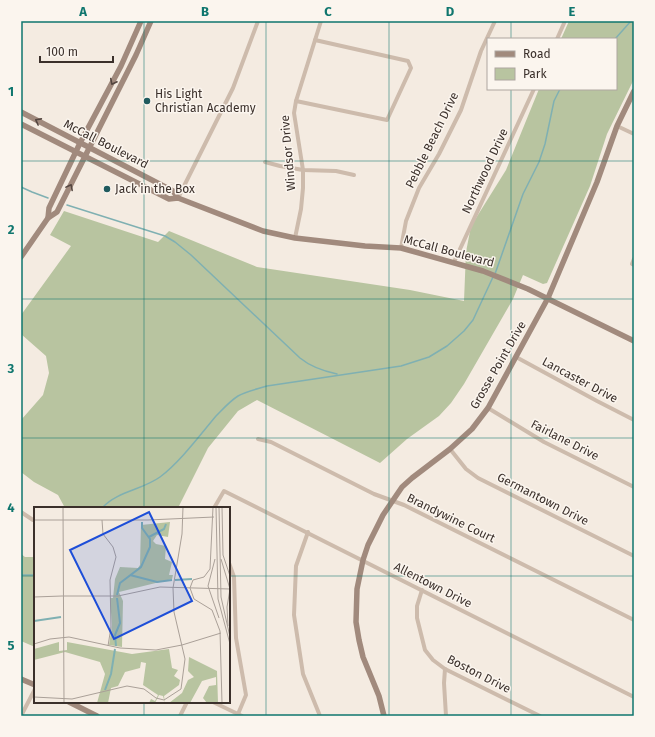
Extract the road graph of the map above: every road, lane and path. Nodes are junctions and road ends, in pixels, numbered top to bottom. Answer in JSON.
{"nodes":[{"id":1,"x":141,"y":21,"type":"edge"},
{"id":2,"x":151,"y":21,"type":"edge"},
{"id":3,"x":258,"y":21,"type":"edge"},
{"id":4,"x":321,"y":21,"type":"edge"},
{"id":5,"x":495,"y":21,"type":"edge"},
{"id":6,"x":565,"y":21,"type":"edge"},
{"id":7,"x":487,"y":38,"type":"edge"},
{"id":8,"x":487,"y":38,"type":"edge"},
{"id":9,"x":557,"y":38,"type":"edge"},
{"id":10,"x":315,"y":40,"type":"junction"},
{"id":11,"x":534,"y":90,"type":"edge"},
{"id":12,"x":634,"y":91,"type":"edge"},
{"id":13,"x":296,"y":101,"type":"junction"},
{"id":14,"x":21,"y":112,"type":"edge"},
{"id":15,"x":21,"y":124,"type":"edge"},
{"id":16,"x":617,"y":126,"type":"junction"},
{"id":17,"x":634,"y":134,"type":"edge"},
{"id":18,"x":80,"y":144,"type":"junction"},
{"id":19,"x":90,"y":148,"type":"junction"},
{"id":20,"x":76,"y":152,"type":"junction"},
{"id":21,"x":85,"y":157,"type":"junction"},
{"id":22,"x":265,"y":162,"type":"dead end"},
{"id":23,"x":303,"y":170,"type":"junction"},
{"id":24,"x":354,"y":175,"type":"dead end"},
{"id":25,"x":178,"y":198,"type":"junction"},
{"id":26,"x":48,"y":218,"type":"junction"},
{"id":27,"x":295,"y":238,"type":"junction"},
{"id":28,"x":401,"y":248,"type":"junction"},
{"id":29,"x":21,"y":257,"type":"edge"},
{"id":30,"x":634,"y":259,"type":"edge"},
{"id":31,"x":454,"y":262,"type":"junction"},
{"id":32,"x":634,"y":265,"type":"edge"},
{"id":33,"x":548,"y":298,"type":"junction"},
{"id":34,"x":634,"y":341,"type":"edge"},
{"id":35,"x":516,"y":357,"type":"junction"},
{"id":36,"x":488,"y":408,"type":"junction"},
{"id":37,"x":634,"y":420,"type":"edge"},
{"id":38,"x":258,"y":439,"type":"dead end"},
{"id":39,"x":450,"y":449,"type":"junction"},
{"id":40,"x":634,"y":487,"type":"edge"},
{"id":41,"x":392,"y":501,"type":"junction"},
{"id":42,"x":215,"y":507,"type":"edge"},
{"id":43,"x":21,"y":512,"type":"edge"},
{"id":44,"x":33,"y":520,"type":"dead end"},
{"id":45,"x":308,"y":532,"type":"junction"},
{"id":46,"x":634,"y":556,"type":"edge"},
{"id":47,"x":363,"y":560,"type":"junction"},
{"id":48,"x":230,"y":566,"type":"edge"},
{"id":49,"x":422,"y":590,"type":"junction"},
{"id":50,"x":634,"y":620,"type":"edge"},
{"id":51,"x":445,"y":669,"type":"junction"},
{"id":52,"x":21,"y":679,"type":"edge"},
{"id":53,"x":34,"y":685,"type":"edge"},
{"id":54,"x":34,"y":690,"type":"edge"},
{"id":55,"x":634,"y":697,"type":"edge"},
{"id":56,"x":71,"y":703,"type":"edge"},
{"id":57,"x":186,"y":703,"type":"edge"},
{"id":58,"x":215,"y":703,"type":"edge"},
{"id":59,"x":240,"y":715,"type":"edge"},
{"id":60,"x":21,"y":716,"type":"edge"},
{"id":61,"x":97,"y":716,"type":"edge"},
{"id":62,"x":180,"y":716,"type":"edge"},
{"id":63,"x":320,"y":716,"type":"edge"},
{"id":64,"x":384,"y":716,"type":"edge"},
{"id":65,"x":446,"y":716,"type":"edge"},
{"id":66,"x":540,"y":716,"type":"edge"}],
"edges":[{"from":1,"to":18,"type":"street","one_way":true},
{"from":2,"to":19,"type":"street"},
{"from":3,"to":25,"type":"street"},
{"from":4,"to":10,"type":"street","name":"Windsor Drive"},
{"from":5,"to":7,"type":"street","name":"Pebble Beach Drive"},
{"from":6,"to":9,"type":"street"},
{"from":8,"to":28,"type":"street","name":"Pebble Beach Drive"},
{"from":10,"to":13,"type":"street","name":"Windsor Drive"},
{"from":10,"to":13,"type":"street"},
{"from":11,"to":31,"type":"street","name":"Northwood Drive"},
{"from":12,"to":16,"type":"street","name":"Grosse Point Drive"},
{"from":13,"to":23,"type":"street","name":"Windsor Drive"},
{"from":18,"to":14,"type":"street","name":"McCall Boulevard","one_way":true},
{"from":15,"to":20,"type":"street","name":"McCall Boulevard"},
{"from":16,"to":17,"type":"street"},
{"from":16,"to":33,"type":"street","name":"Grosse Point Drive"},
{"from":18,"to":19,"type":"street","name":"McCall Boulevard"},
{"from":18,"to":20,"type":"street"},
{"from":19,"to":21,"type":"street"},
{"from":19,"to":25,"type":"street","name":"McCall Boulevard"},
{"from":20,"to":21,"type":"street","name":"McCall Boulevard"},
{"from":20,"to":26,"type":"street"},
{"from":21,"to":25,"type":"street","name":"McCall Boulevard"},
{"from":26,"to":21,"type":"street","one_way":true},
{"from":22,"to":23,"type":"street"},
{"from":23,"to":24,"type":"street"},
{"from":23,"to":27,"type":"street","name":"Windsor Drive"},
{"from":25,"to":27,"type":"street","name":"McCall Boulevard"},
{"from":26,"to":29,"type":"street"},
{"from":27,"to":28,"type":"street","name":"McCall Boulevard"},
{"from":28,"to":31,"type":"street","name":"McCall Boulevard"},
{"from":30,"to":32,"type":"street"},
{"from":31,"to":33,"type":"street","name":"McCall Boulevard"},
{"from":33,"to":34,"type":"street","name":"McCall Boulevard"},
{"from":33,"to":35,"type":"street","name":"Grosse Point Drive"},
{"from":35,"to":36,"type":"street","name":"Grosse Point Drive"},
{"from":35,"to":37,"type":"street","name":"Lancaster Drive"},
{"from":36,"to":39,"type":"street","name":"Grosse Point Drive"},
{"from":36,"to":40,"type":"street","name":"Fairlane Drive"},
{"from":38,"to":41,"type":"street","name":"Brandywine Court"},
{"from":39,"to":41,"type":"street","name":"Grosse Point Drive"},
{"from":39,"to":46,"type":"street","name":"Germantown Drive"},
{"from":41,"to":47,"type":"street","name":"Grosse Point Drive"},
{"from":41,"to":50,"type":"street","name":"Brandywine Court"},
{"from":42,"to":45,"type":"street","name":"Allentown Drive"},
{"from":43,"to":44,"type":"street"},
{"from":45,"to":47,"type":"street","name":"Allentown Drive"},
{"from":45,"to":63,"type":"street"},
{"from":47,"to":49,"type":"street","name":"Allentown Drive"},
{"from":47,"to":64,"type":"street","name":"Grosse Point Drive"},
{"from":48,"to":59,"type":"street"},
{"from":49,"to":51,"type":"street","name":"Boston Drive"},
{"from":49,"to":55,"type":"street","name":"Allentown Drive"},
{"from":51,"to":65,"type":"street"},
{"from":51,"to":66,"type":"street","name":"Boston Drive"},
{"from":52,"to":53,"type":"street"},
{"from":54,"to":60,"type":"street"},
{"from":56,"to":61,"type":"street"},
{"from":57,"to":62,"type":"street"},
{"from":58,"to":59,"type":"street"}]}
